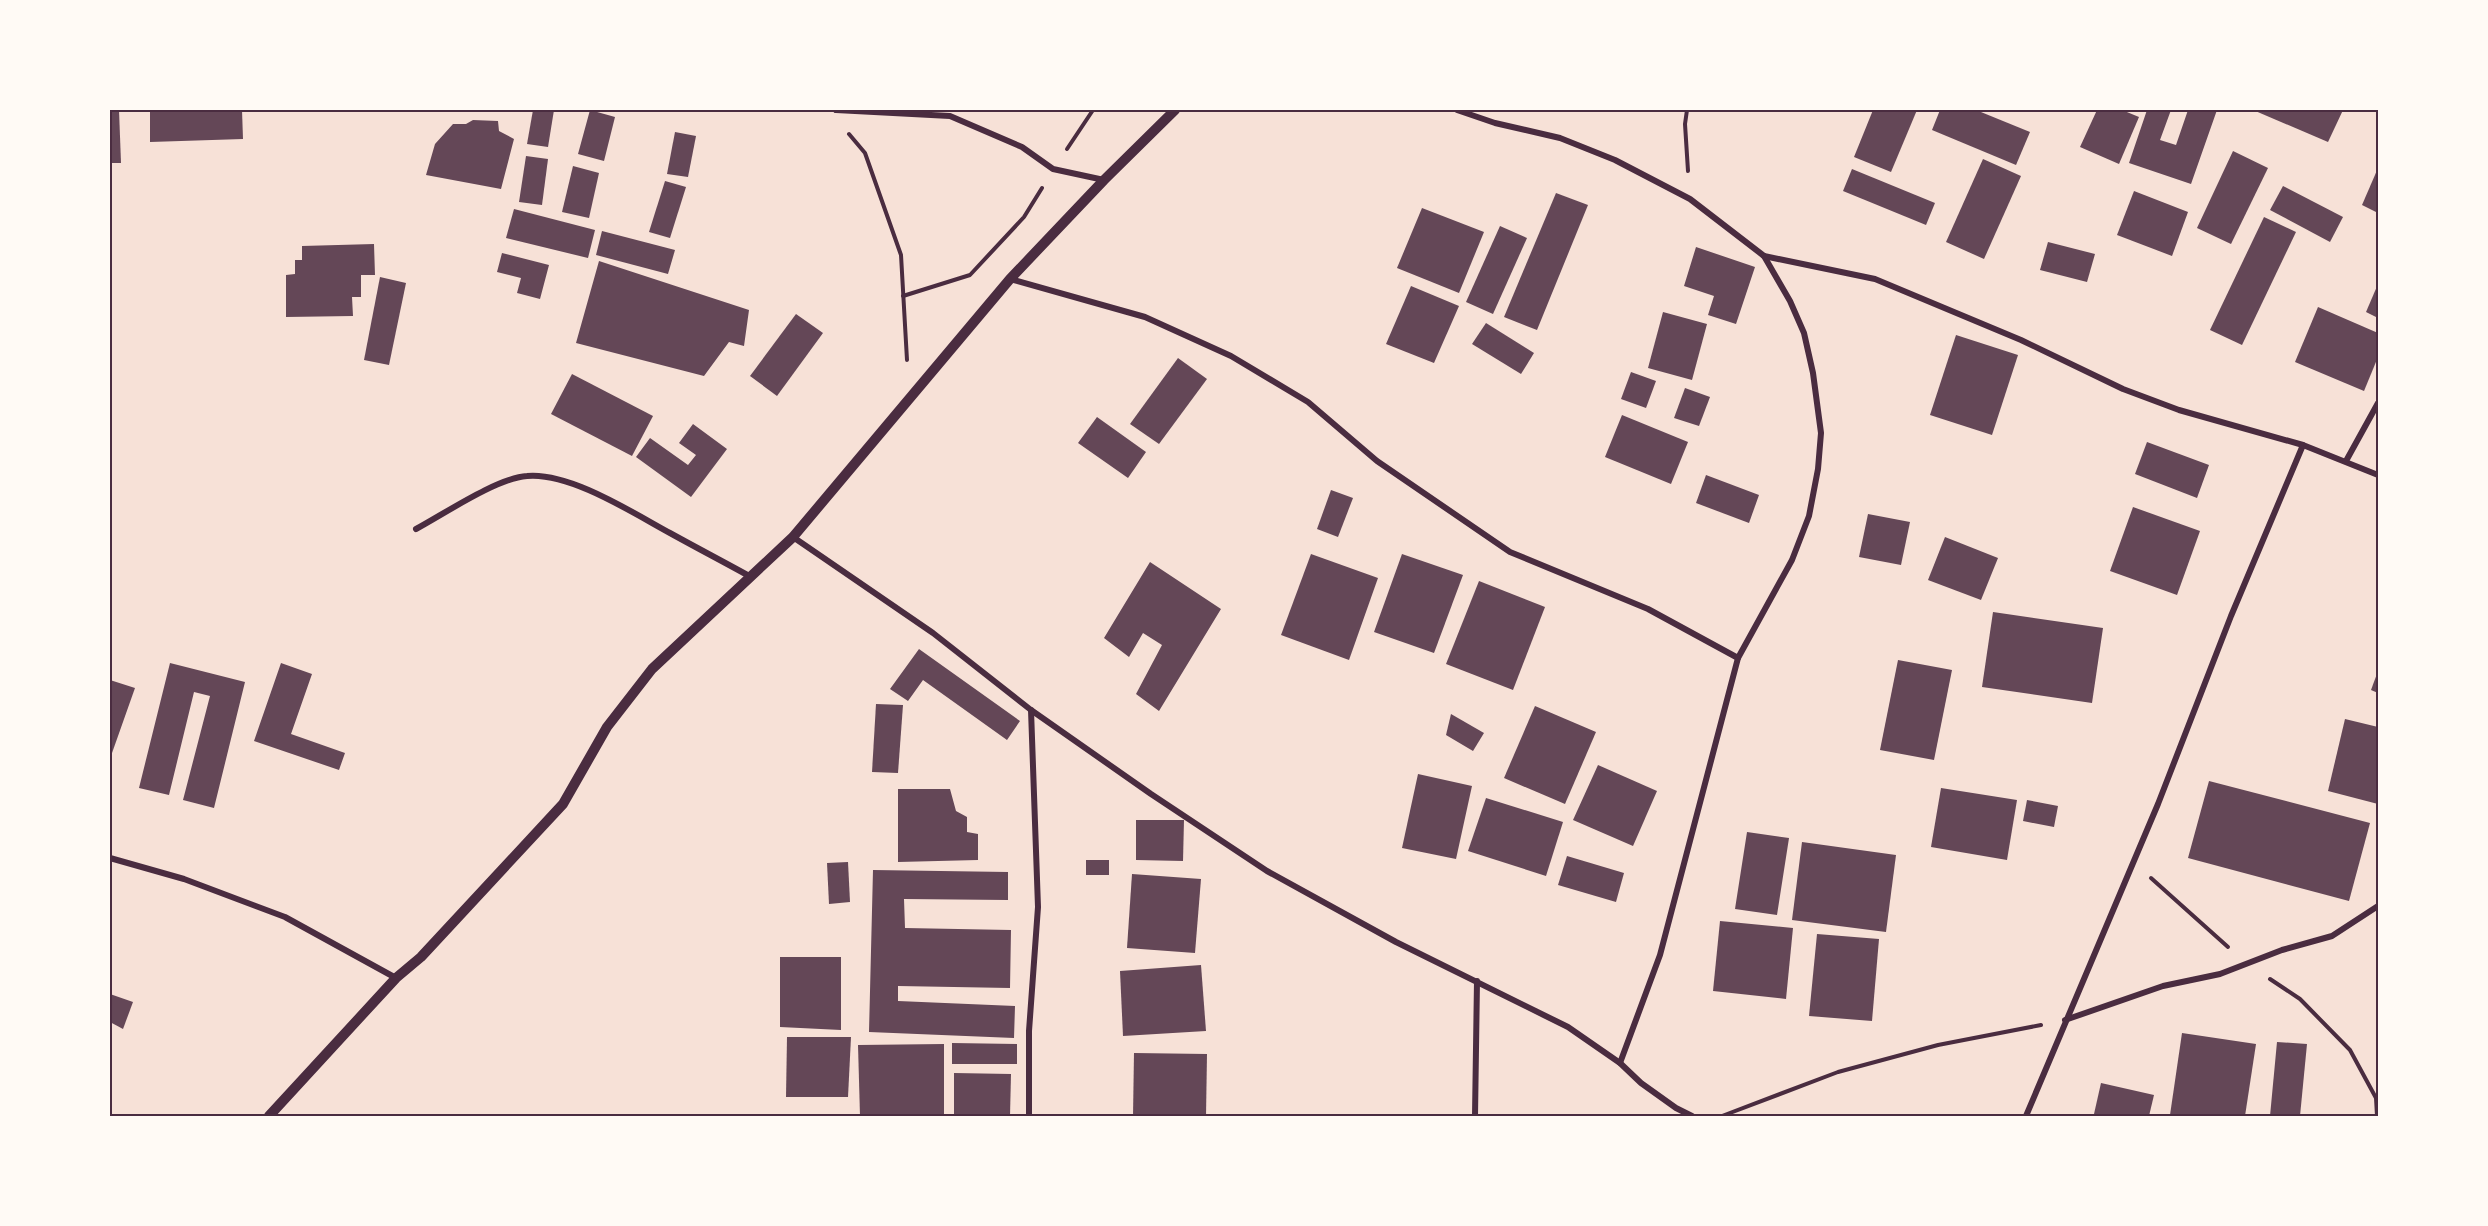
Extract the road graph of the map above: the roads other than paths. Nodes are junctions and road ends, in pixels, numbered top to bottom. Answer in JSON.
{"nodes":[{"id":1,"x":836,"y":110,"type":"edge"},
{"id":2,"x":1175,"y":110,"type":"edge"},
{"id":3,"x":1457,"y":110,"type":"edge"},
{"id":4,"x":1104,"y":180,"type":"junction"},
{"id":5,"x":1764,"y":256,"type":"junction"},
{"id":6,"x":1010,"y":279,"type":"junction"},
{"id":7,"x":2379,"y":403,"type":"edge"},
{"id":8,"x":2303,"y":445,"type":"junction"},
{"id":9,"x":2346,"y":462,"type":"junction"},
{"id":10,"x":2379,"y":475,"type":"edge"},
{"id":11,"x":416,"y":529,"type":"dead end"},
{"id":12,"x":793,"y":537,"type":"junction"},
{"id":13,"x":751,"y":577,"type":"junction"},
{"id":14,"x":1738,"y":658,"type":"junction"},
{"id":15,"x":1031,"y":710,"type":"junction"},
{"id":16,"x":110,"y":858,"type":"edge"},
{"id":17,"x":2379,"y":906,"type":"edge"},
{"id":18,"x":396,"y":978,"type":"junction"},
{"id":19,"x":1477,"y":981,"type":"junction"},
{"id":20,"x":2065,"y":1020,"type":"junction"},
{"id":21,"x":1620,"y":1063,"type":"junction"},
{"id":22,"x":269,"y":1116,"type":"edge"},
{"id":23,"x":1029,"y":1116,"type":"edge"},
{"id":24,"x":1475,"y":1116,"type":"edge"},
{"id":25,"x":1692,"y":1116,"type":"edge"},
{"id":26,"x":2026,"y":1116,"type":"edge"}],
"edges":[{"from":1,"to":4,"type":"street"},
{"from":2,"to":4,"type":"street"},
{"from":3,"to":5,"type":"street"},
{"from":4,"to":6,"type":"street"},
{"from":5,"to":8,"type":"street"},
{"from":5,"to":14,"type":"street"},
{"from":6,"to":12,"type":"street"},
{"from":6,"to":14,"type":"street"},
{"from":7,"to":9,"type":"street"},
{"from":8,"to":9,"type":"street"},
{"from":8,"to":20,"type":"street"},
{"from":9,"to":10,"type":"street"},
{"from":11,"to":13,"type":"street"},
{"from":12,"to":13,"type":"street"},
{"from":12,"to":15,"type":"street"},
{"from":13,"to":18,"type":"street"},
{"from":14,"to":21,"type":"street"},
{"from":15,"to":19,"type":"street"},
{"from":15,"to":23,"type":"street"},
{"from":16,"to":18,"type":"street"},
{"from":17,"to":20,"type":"street"},
{"from":18,"to":22,"type":"street"},
{"from":19,"to":21,"type":"street"},
{"from":19,"to":24,"type":"street"},
{"from":20,"to":26,"type":"street"},
{"from":21,"to":25,"type":"street"}]}
